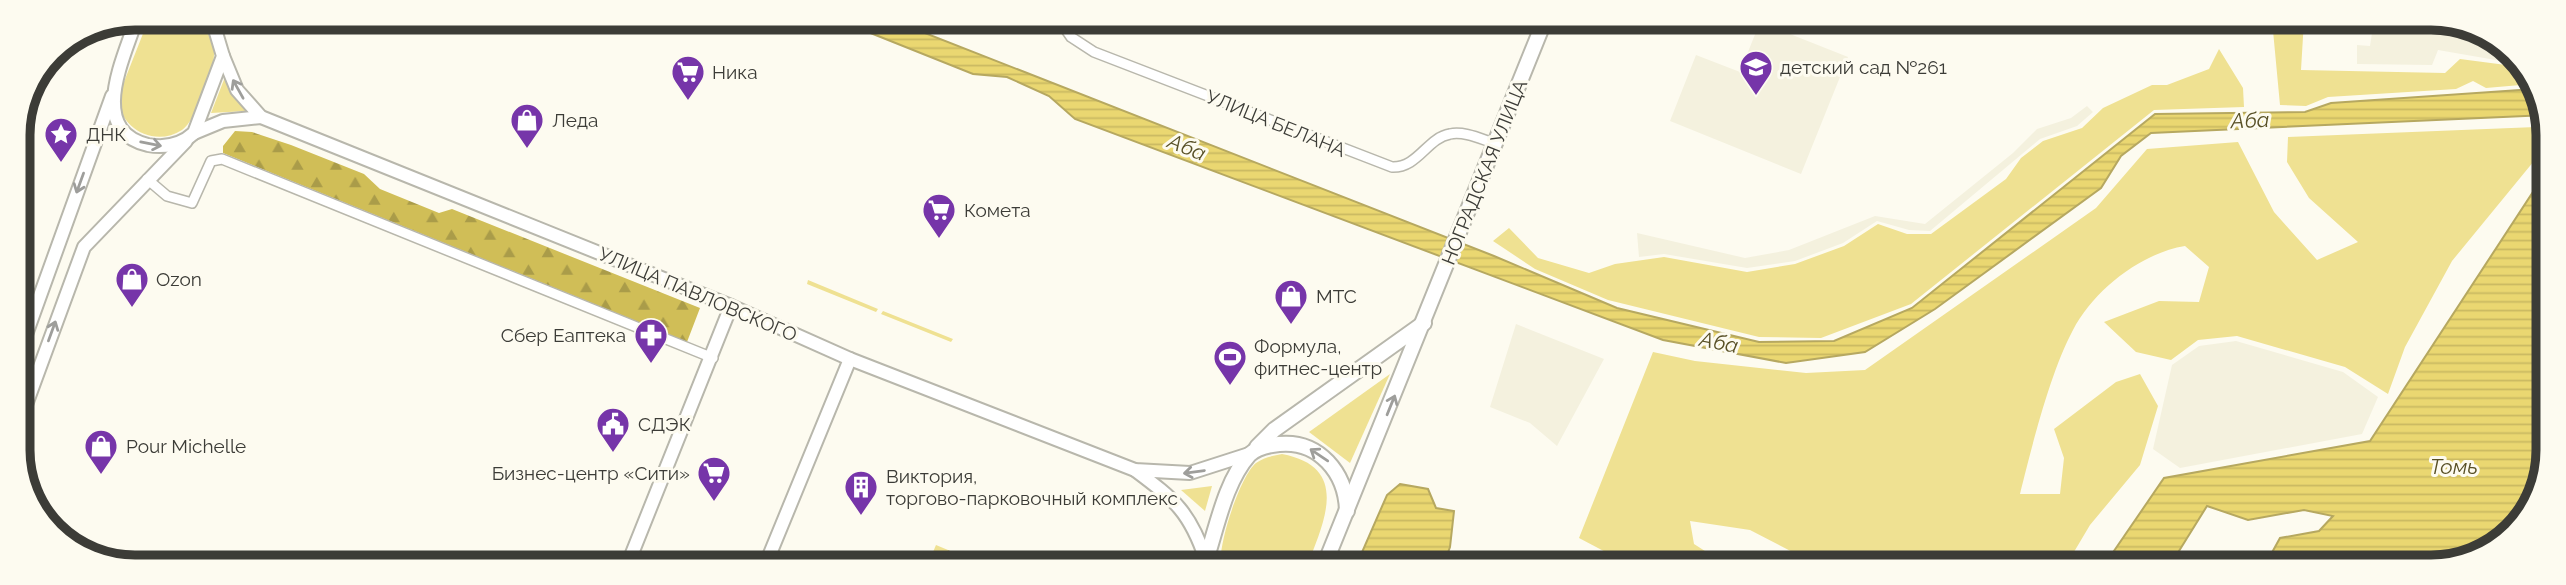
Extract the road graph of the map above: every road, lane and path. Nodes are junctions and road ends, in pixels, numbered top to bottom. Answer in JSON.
{"nodes":[{"id":1,"x":133,"y":30,"type":"edge"},
{"id":2,"x":215,"y":30,"type":"edge"},
{"id":3,"x":1066,"y":30,"type":"edge"},
{"id":4,"x":1541,"y":30,"type":"edge"},
{"id":5,"x":223,"y":55,"type":"junction"},
{"id":6,"x":112,"y":96,"type":"junction"},
{"id":7,"x":261,"y":117,"type":"junction"},
{"id":8,"x":190,"y":137,"type":"junction"},
{"id":9,"x":1494,"y":143,"type":"junction"},
{"id":10,"x":147,"y":179,"type":"junction"},
{"id":11,"x":731,"y":306,"type":"junction"},
{"id":12,"x":30,"y":323,"type":"edge"},
{"id":13,"x":1425,"y":323,"type":"junction"},
{"id":14,"x":713,"y":358,"type":"junction"},
{"id":15,"x":850,"y":359,"type":"junction"},
{"id":16,"x":30,"y":394,"type":"edge"},
{"id":17,"x":1251,"y":453,"type":"junction"},
{"id":18,"x":1135,"y":470,"type":"junction"},
{"id":19,"x":1347,"y":513,"type":"junction"},
{"id":20,"x":632,"y":555,"type":"edge"},
{"id":21,"x":770,"y":555,"type":"edge"},
{"id":22,"x":1204,"y":555,"type":"edge"},
{"id":23,"x":1209,"y":555,"type":"edge"},
{"id":24,"x":1329,"y":555,"type":"edge"}],
"edges":[{"from":1,"to":6,"type":"main road"},
{"from":2,"to":5,"type":"main road","name":"УЛИЦА ПАВЛОВСКОГО"},
{"from":3,"to":9,"type":"street","name":"УЛИЦА БЕЛАНА"},
{"from":4,"to":9,"type":"main road","name":"НОГРАДСКАЯ УЛИЦА"},
{"from":7,"to":5,"type":"main road","name":"УЛИЦА ПАВЛОВСКОГО","one_way":true},
{"from":5,"to":8,"type":"main road"},
{"from":6,"to":8,"type":"main road","one_way":true},
{"from":6,"to":12,"type":"main road","one_way":true},
{"from":7,"to":8,"type":"main road","name":"УЛИЦА ПАВЛОВСКОГО"},
{"from":7,"to":11,"type":"main road","name":"УЛИЦА ПАВЛОВСКОГО"},
{"from":8,"to":10,"type":"main road"},
{"from":9,"to":13,"type":"main road","name":"НОГРАДСКАЯ УЛИЦА"},
{"from":10,"to":14,"type":"street"},
{"from":16,"to":10,"type":"main road","one_way":true},
{"from":11,"to":14,"type":"main road"},
{"from":11,"to":15,"type":"main road","name":"УЛИЦА ПАВЛОВСКОГО"},
{"from":13,"to":17,"type":"main road"},
{"from":19,"to":13,"type":"main road","name":"НОГРАДСКАЯ УЛИЦА","one_way":true},
{"from":14,"to":20,"type":"main road"},
{"from":15,"to":18,"type":"main road","name":"УЛИЦА ПАВЛОВСКОГО"},
{"from":15,"to":21,"type":"main road"},
{"from":17,"to":18,"type":"main road","name":"УЛИЦА ПАВЛОВСКОГО","one_way":true},
{"from":19,"to":17,"type":"main road","one_way":true},
{"from":17,"to":23,"type":"main road"},
{"from":18,"to":22,"type":"main road","name":"УЛИЦА ПАВЛОВСКОГО"},
{"from":19,"to":24,"type":"main road","name":"НОГРАДСКАЯ УЛИЦА"}]}
